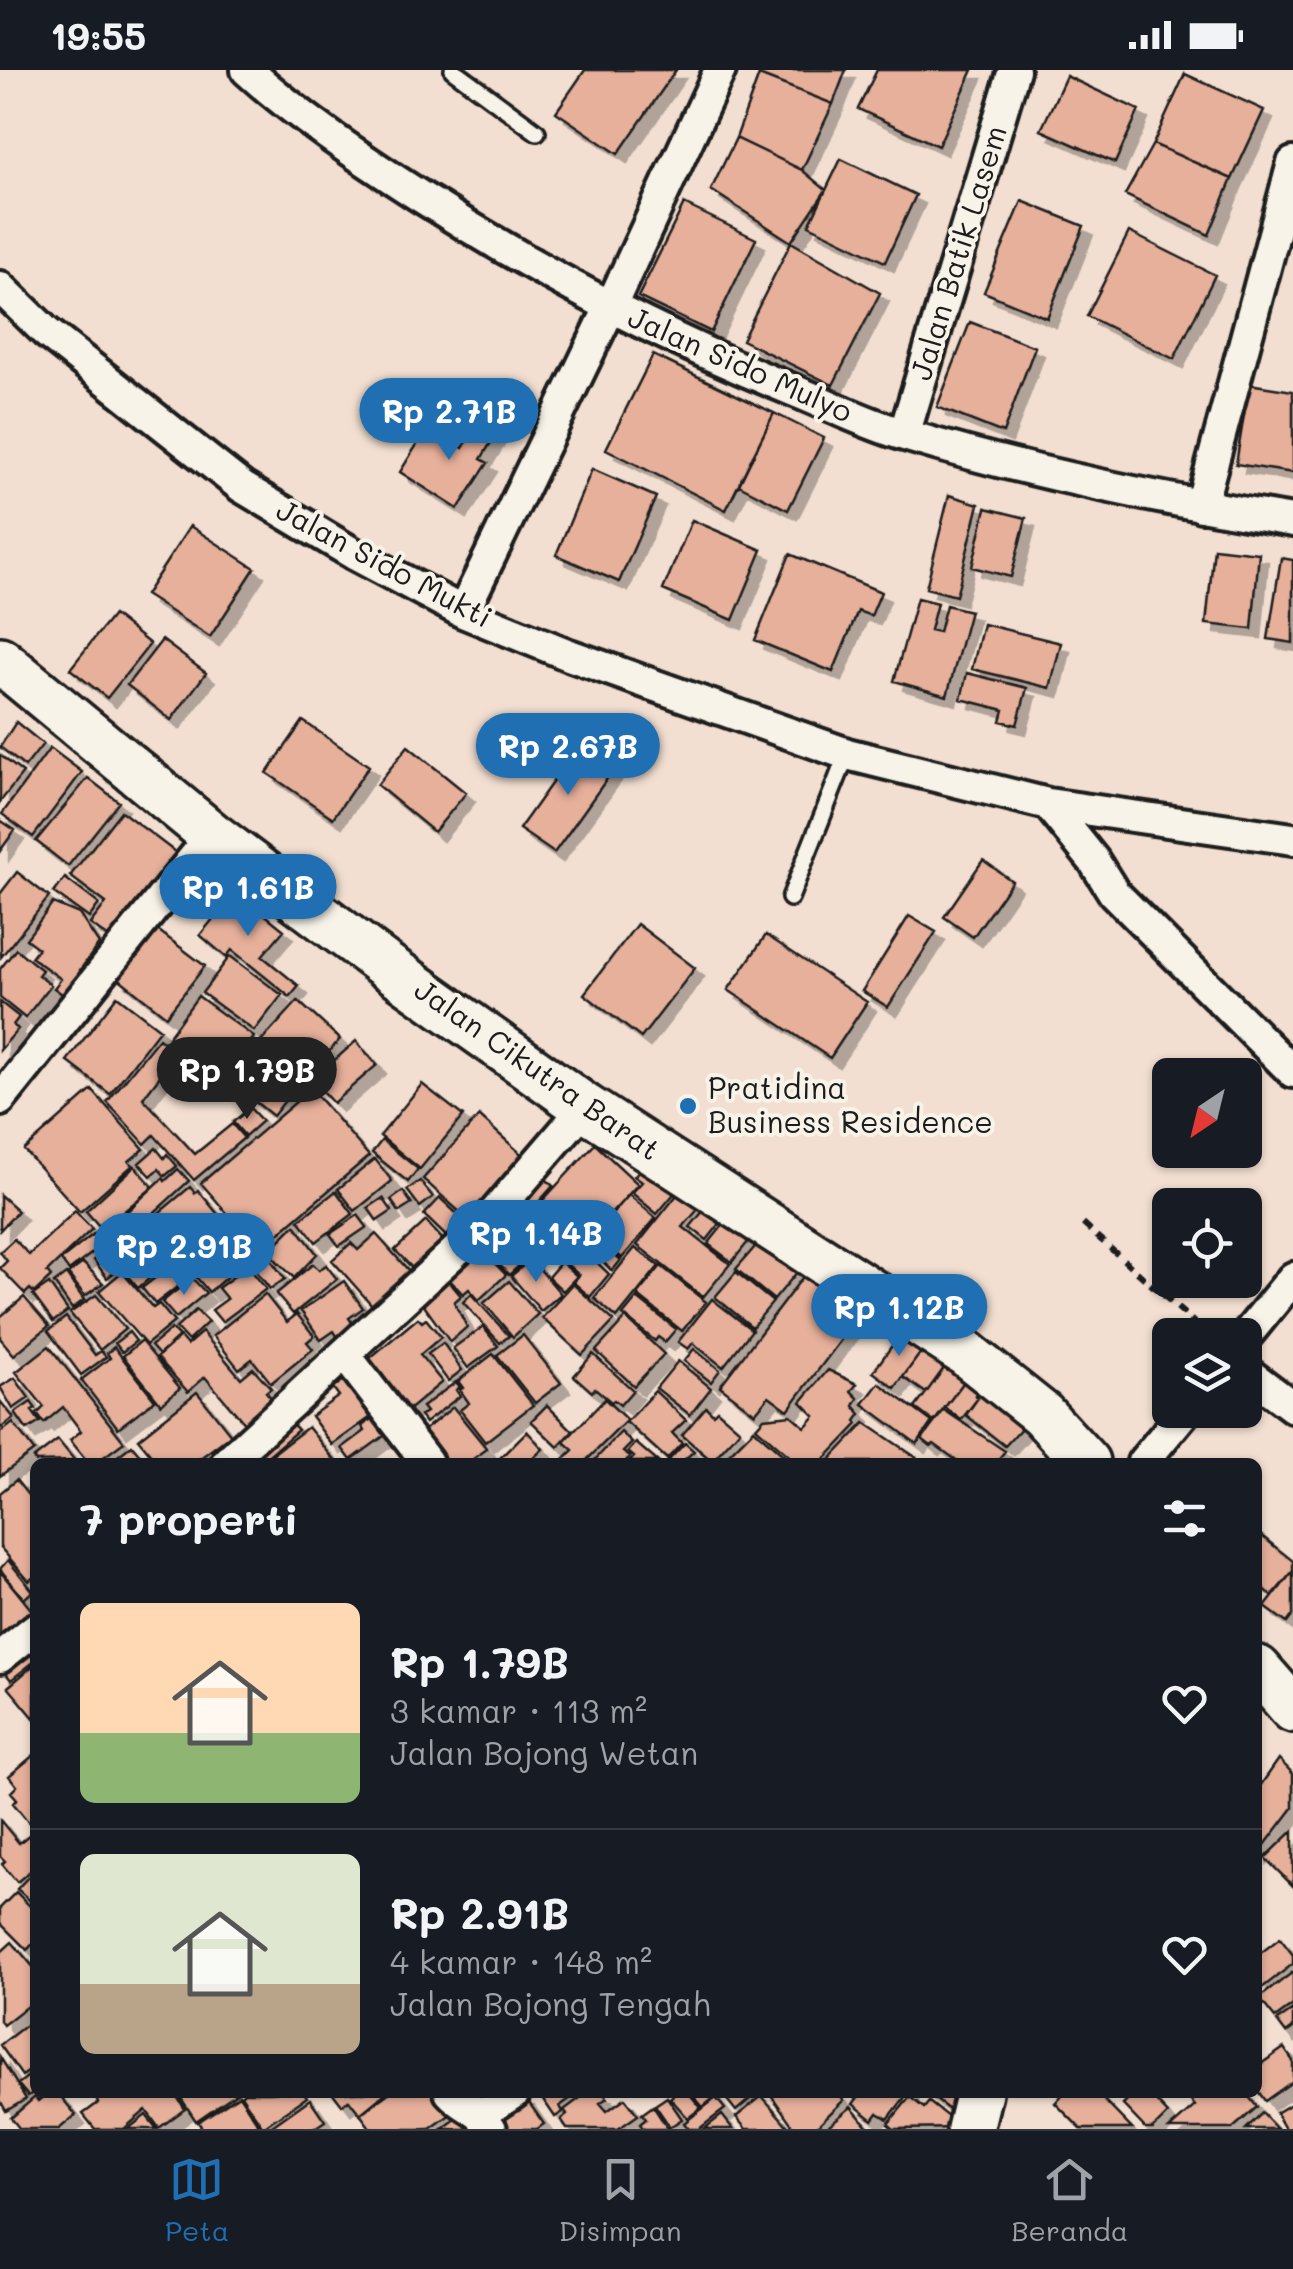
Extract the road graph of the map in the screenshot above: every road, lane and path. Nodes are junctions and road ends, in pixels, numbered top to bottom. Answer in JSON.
{"nodes":[{"id":1,"x":247,"y":70,"type":"edge"},
{"id":2,"x":453,"y":70,"type":"edge"},
{"id":3,"x":720,"y":70,"type":"edge"},
{"id":4,"x":1014,"y":70,"type":"edge"},
{"id":5,"x":537,"y":132,"type":"dead end"},
{"id":6,"x":1293,"y":164,"type":"edge"},
{"id":7,"x":0,"y":287,"type":"edge"},
{"id":8,"x":610,"y":308,"type":"junction"},
{"id":9,"x":904,"y":435,"type":"junction"},
{"id":10,"x":1201,"y":506,"type":"junction"},
{"id":11,"x":1293,"y":521,"type":"edge"},
{"id":12,"x":463,"y":612,"type":"junction"},
{"id":13,"x":0,"y":660,"type":"edge"},
{"id":14,"x":846,"y":754,"type":"junction"},
{"id":15,"x":1048,"y":804,"type":"junction"},
{"id":16,"x":212,"y":836,"type":"junction"},
{"id":17,"x":1293,"y":839,"type":"edge"},
{"id":18,"x":790,"y":898,"type":"dead end"},
{"id":19,"x":1293,"y":1072,"type":"edge"},
{"id":20,"x":0,"y":1100,"type":"edge"},
{"id":21,"x":585,"y":1108,"type":"junction"},
{"id":22,"x":1084,"y":1224,"type":"dead end"},
{"id":23,"x":1293,"y":1278,"type":"edge"},
{"id":24,"x":1189,"y":1318,"type":"edge"},
{"id":25,"x":1261,"y":1318,"type":"edge"},
{"id":26,"x":346,"y":1356,"type":"junction"},
{"id":27,"x":1262,"y":1384,"type":"edge"},
{"id":28,"x":1293,"y":1407,"type":"edge"},
{"id":29,"x":1171,"y":1428,"type":"edge"},
{"id":30,"x":231,"y":1458,"type":"edge"},
{"id":31,"x":425,"y":1458,"type":"edge"},
{"id":32,"x":1082,"y":1458,"type":"edge"},
{"id":33,"x":1146,"y":1458,"type":"edge"},
{"id":34,"x":30,"y":1633,"type":"edge"},
{"id":35,"x":0,"y":1657,"type":"edge"},
{"id":36,"x":455,"y":2098,"type":"edge"},
{"id":37,"x":509,"y":2098,"type":"edge"},
{"id":38,"x":978,"y":2098,"type":"edge"},
{"id":39,"x":487,"y":2121,"type":"edge"},
{"id":40,"x":970,"y":2129,"type":"edge"}],
"edges":[{"from":1,"to":8,"type":"street","name":"Jalan Sido Mulyo"},
{"from":2,"to":5,"type":"lane"},
{"from":3,"to":8,"type":"street"},
{"from":4,"to":9,"type":"street","name":"Jalan Batik Lasem"},
{"from":6,"to":10,"type":"street"},
{"from":7,"to":12,"type":"street","name":"Jalan Sido Mukti"},
{"from":8,"to":9,"type":"street","name":"Jalan Sido Mulyo"},
{"from":8,"to":12,"type":"street"},
{"from":9,"to":10,"type":"street","name":"Jalan Sido Mulyo"},
{"from":10,"to":11,"type":"street","name":"Jalan Sido Mulyo"},
{"from":12,"to":14,"type":"street","name":"Jalan Sido Mukti"},
{"from":13,"to":16,"type":"main road","name":"Jalan Cikutra Barat"},
{"from":14,"to":15,"type":"street","name":"Jalan Sido Mukti"},
{"from":14,"to":18,"type":"lane"},
{"from":15,"to":17,"type":"street","name":"Jalan Sido Mukti"},
{"from":15,"to":19,"type":"street"},
{"from":16,"to":20,"type":"street"},
{"from":16,"to":21,"type":"main road","name":"Jalan Cikutra Barat"},
{"from":21,"to":26,"type":"street"},
{"from":21,"to":32,"type":"main road","name":"Jalan Cikutra Barat"},
{"from":22,"to":24,"type":"path"},
{"from":23,"to":25,"type":"street"},
{"from":26,"to":30,"type":"street"},
{"from":26,"to":31,"type":"street"},
{"from":27,"to":28,"type":"street"},
{"from":29,"to":33,"type":"street"},
{"from":34,"to":35,"type":"street"},
{"from":36,"to":39,"type":"street"},
{"from":37,"to":39,"type":"street"},
{"from":38,"to":40,"type":"main road"}]}
